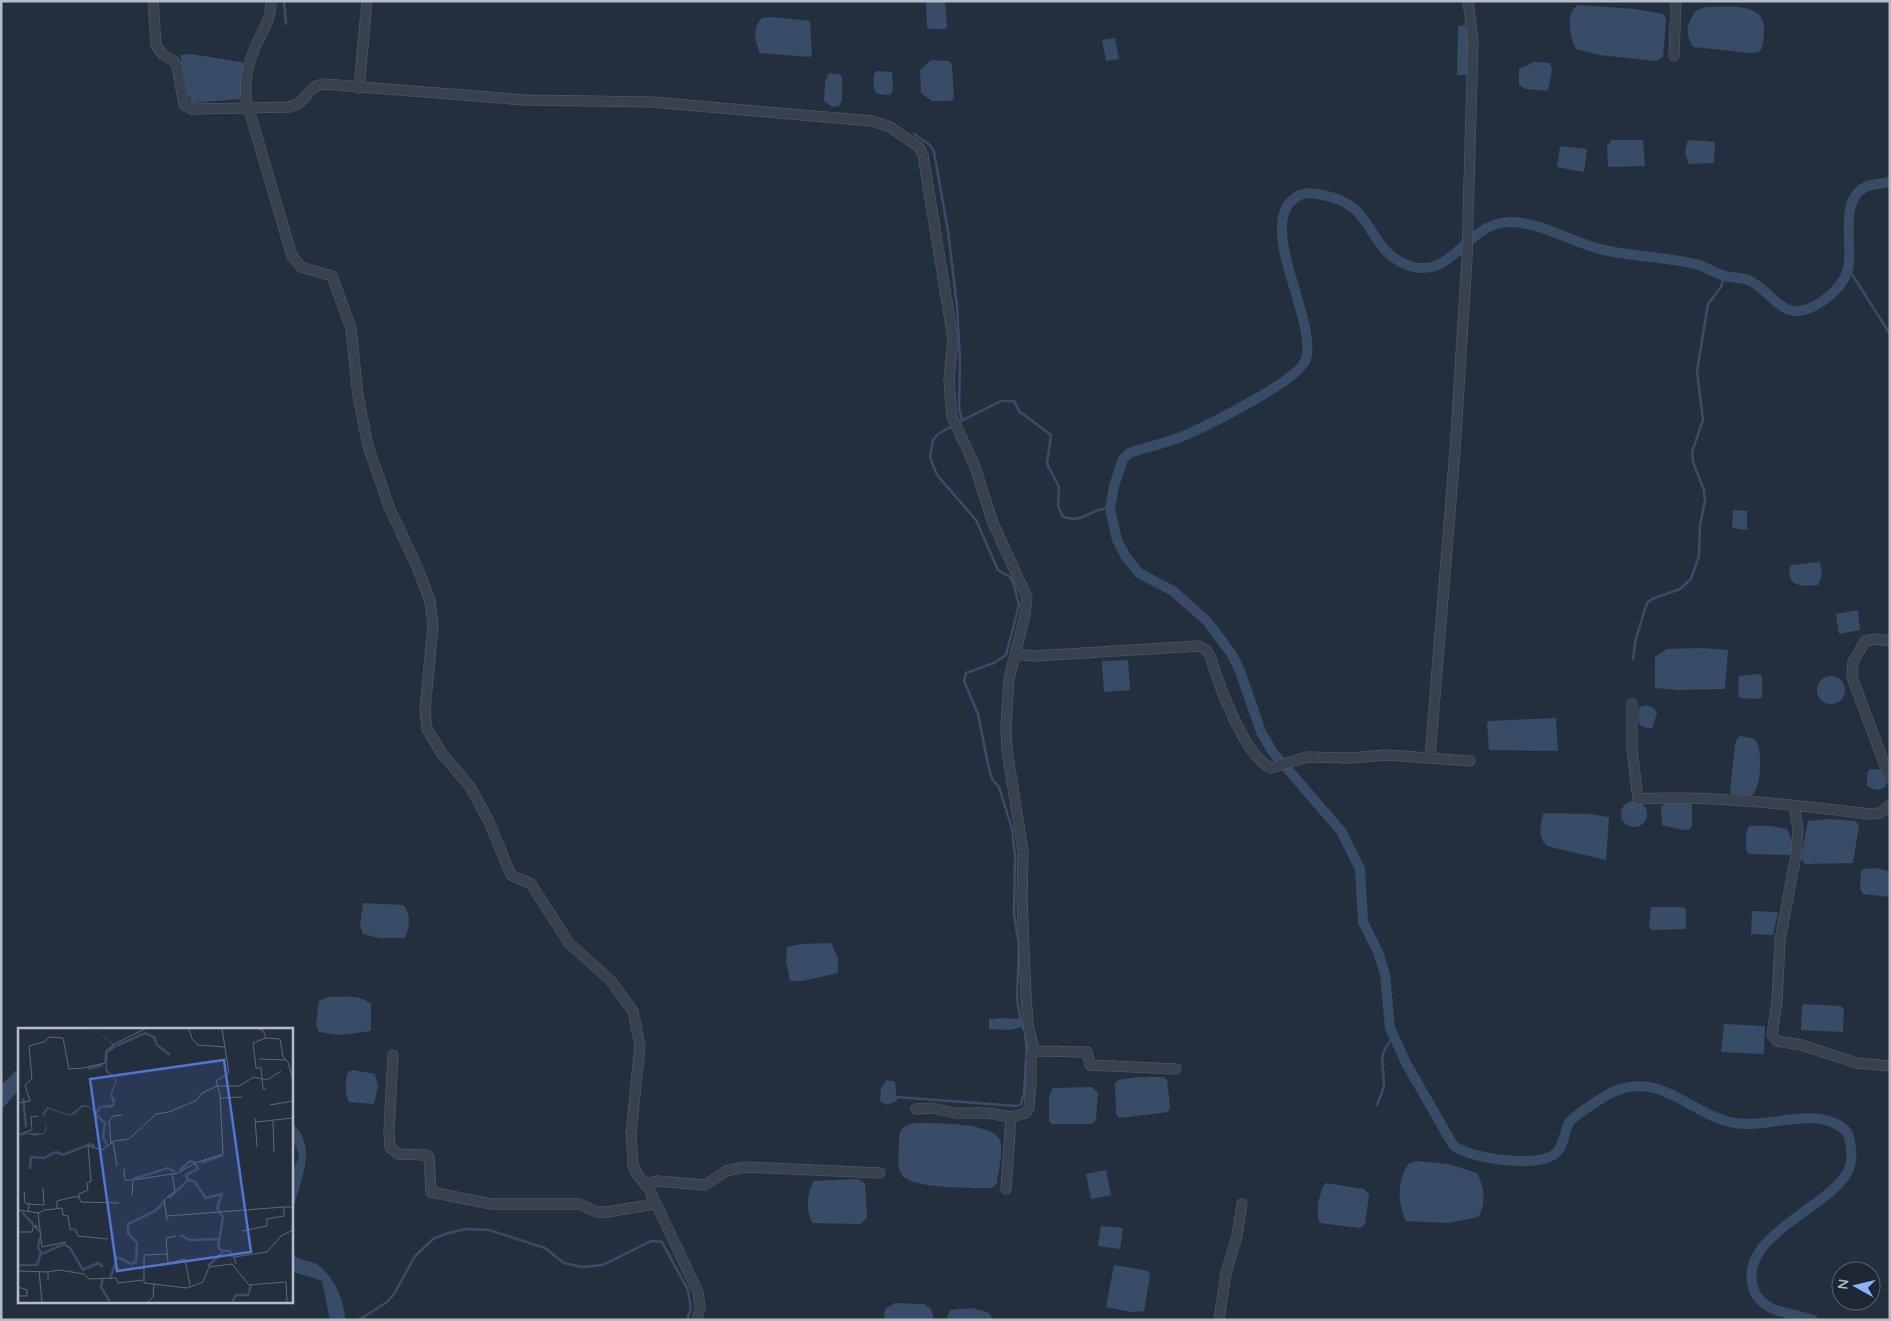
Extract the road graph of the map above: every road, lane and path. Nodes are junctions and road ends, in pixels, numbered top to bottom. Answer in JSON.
{"nodes":[{"id":1,"x":154,"y":1,"type":"edge"},
{"id":2,"x":271,"y":1,"type":"edge"},
{"id":3,"x":367,"y":1,"type":"edge"},
{"id":4,"x":1468,"y":1,"type":"edge"},
{"id":5,"x":1676,"y":1,"type":"edge"},
{"id":6,"x":1674,"y":56,"type":"dead end"},
{"id":7,"x":358,"y":88,"type":"junction"},
{"id":8,"x":248,"y":107,"type":"junction"},
{"id":9,"x":1890,"y":641,"type":"edge"},
{"id":10,"x":1015,"y":654,"type":"junction"},
{"id":11,"x":1632,"y":704,"type":"dead end"},
{"id":12,"x":1430,"y":757,"type":"junction"},
{"id":13,"x":1470,"y":761,"type":"dead end"},
{"id":14,"x":1890,"y":779,"type":"edge"},
{"id":15,"x":1890,"y":805,"type":"edge"},
{"id":16,"x":1794,"y":806,"type":"junction"},
{"id":17,"x":1034,"y":1050,"type":"junction"},
{"id":18,"x":393,"y":1055,"type":"dead end"},
{"id":19,"x":1890,"y":1066,"type":"edge"},
{"id":20,"x":1176,"y":1069,"type":"dead end"},
{"id":21,"x":916,"y":1109,"type":"dead end"},
{"id":22,"x":1011,"y":1117,"type":"junction"},
{"id":23,"x":880,"y":1173,"type":"dead end"},
{"id":24,"x":645,"y":1184,"type":"junction"},
{"id":25,"x":1006,"y":1189,"type":"dead end"},
{"id":26,"x":654,"y":1204,"type":"junction"},
{"id":27,"x":1242,"y":1204,"type":"dead end"},
{"id":28,"x":698,"y":1320,"type":"edge"},
{"id":29,"x":1219,"y":1320,"type":"edge"}],
"edges":[{"from":1,"to":8,"type":"street"},
{"from":2,"to":8,"type":"street"},
{"from":3,"to":7,"type":"street"},
{"from":4,"to":12,"type":"street"},
{"from":5,"to":6,"type":"street"},
{"from":7,"to":8,"type":"street"},
{"from":7,"to":10,"type":"street"},
{"from":8,"to":24,"type":"street"},
{"from":9,"to":14,"type":"street"},
{"from":10,"to":12,"type":"street"},
{"from":10,"to":17,"type":"street"},
{"from":11,"to":16,"type":"street"},
{"from":12,"to":13,"type":"street"},
{"from":15,"to":16,"type":"street"},
{"from":16,"to":19,"type":"street"},
{"from":17,"to":20,"type":"street"},
{"from":17,"to":22,"type":"street"},
{"from":18,"to":26,"type":"street"},
{"from":21,"to":22,"type":"street"},
{"from":22,"to":25,"type":"street"},
{"from":23,"to":24,"type":"street"},
{"from":24,"to":26,"type":"street"},
{"from":26,"to":28,"type":"street"},
{"from":27,"to":29,"type":"street"}]}
